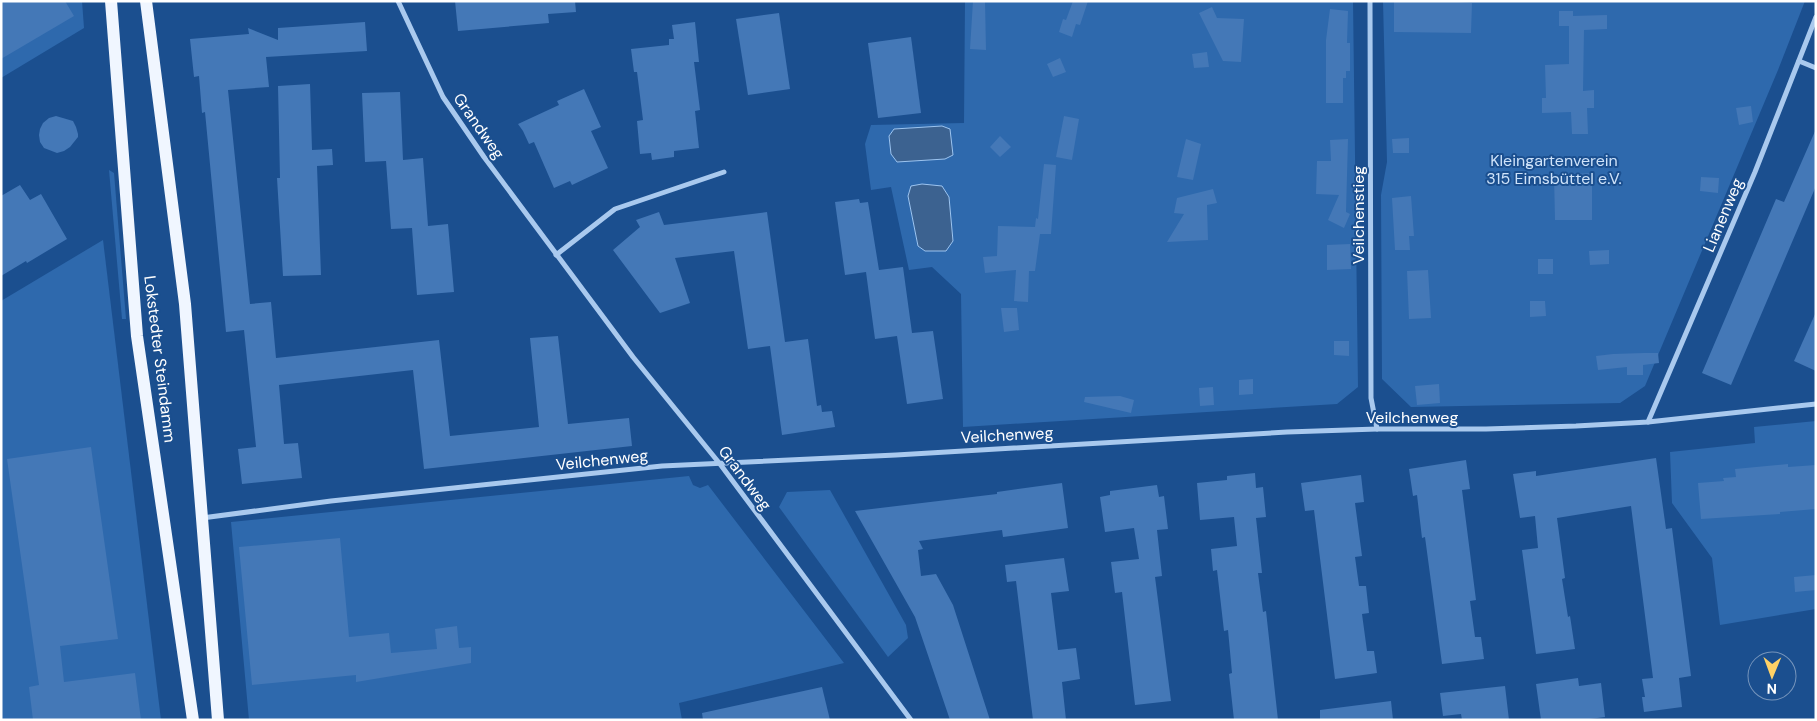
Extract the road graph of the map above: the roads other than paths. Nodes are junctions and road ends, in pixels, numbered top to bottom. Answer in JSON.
{"nodes":[{"id":1,"x":112,"y":1,"type":"edge"},
{"id":2,"x":146,"y":1,"type":"edge"},
{"id":3,"x":398,"y":1,"type":"edge"},
{"id":4,"x":1370,"y":1,"type":"edge"},
{"id":5,"x":1816,"y":17,"type":"edge"},
{"id":6,"x":1799,"y":61,"type":"junction"},
{"id":7,"x":1816,"y":68,"type":"edge"},
{"id":8,"x":724,"y":172,"type":"dead end"},
{"id":9,"x":556,"y":255,"type":"junction"},
{"id":10,"x":1816,"y":404,"type":"edge"},
{"id":11,"x":1648,"y":422,"type":"junction"},
{"id":12,"x":1377,"y":429,"type":"junction"},
{"id":13,"x":720,"y":464,"type":"junction"},
{"id":14,"x":201,"y":518,"type":"junction"},
{"id":15,"x":193,"y":720,"type":"edge"},
{"id":16,"x":218,"y":720,"type":"edge"},
{"id":17,"x":911,"y":720,"type":"edge"}],
"edges":[{"from":1,"to":15,"type":"main road","name":"Lokstedter Steindamm"},
{"from":2,"to":14,"type":"main road","name":"Lokstedter Steindamm"},
{"from":3,"to":9,"type":"street","name":"Grandweg"},
{"from":4,"to":12,"type":"street","name":"Veilchenstieg"},
{"from":5,"to":6,"type":"street","name":"Lianenweg"},
{"from":6,"to":7,"type":"street"},
{"from":6,"to":11,"type":"street","name":"Lianenweg"},
{"from":8,"to":9,"type":"street"},
{"from":9,"to":13,"type":"street","name":"Grandweg"},
{"from":10,"to":11,"type":"street","name":"Veilchenweg"},
{"from":11,"to":12,"type":"street","name":"Veilchenweg"},
{"from":12,"to":13,"type":"street","name":"Veilchenweg"},
{"from":13,"to":14,"type":"street","name":"Veilchenweg"},
{"from":13,"to":17,"type":"street","name":"Grandweg"},
{"from":14,"to":16,"type":"main road","name":"Lokstedter Steindamm"}]}
